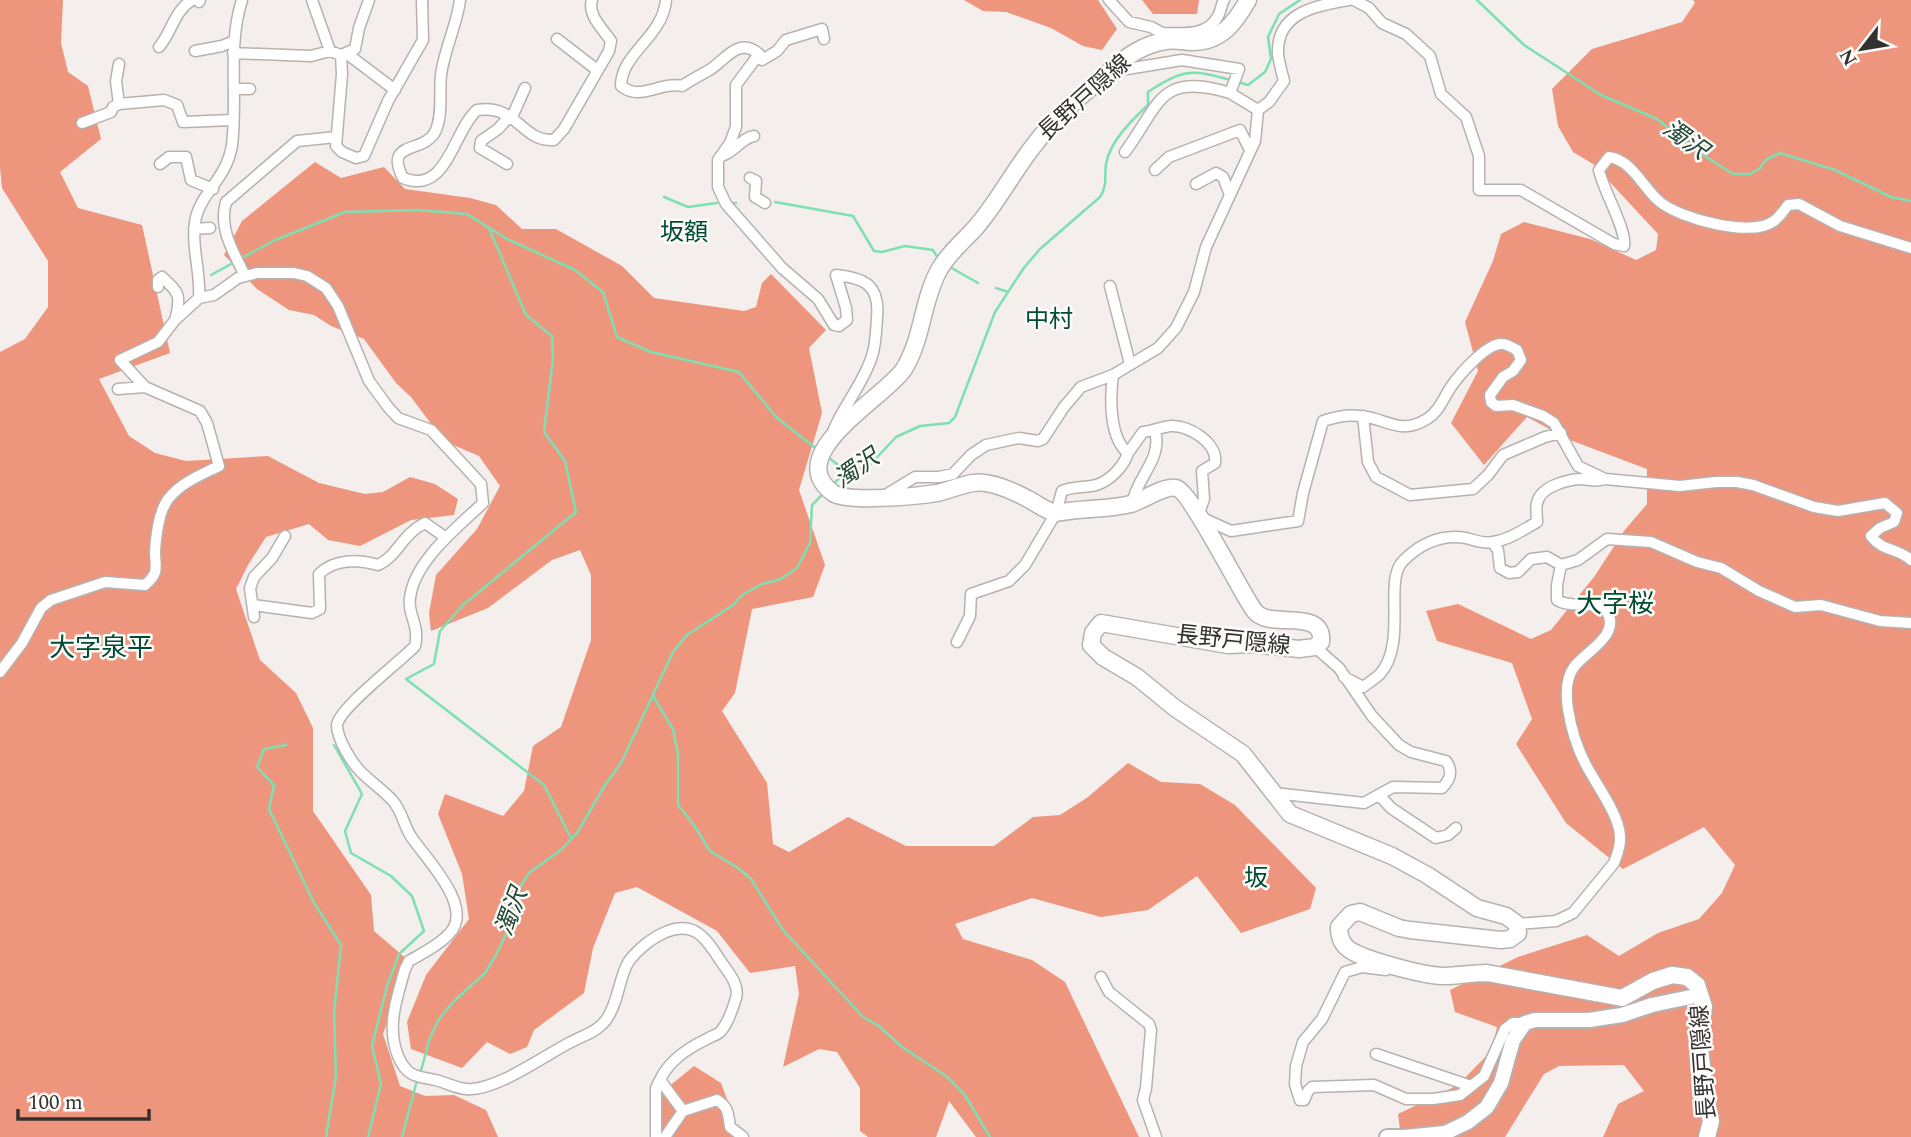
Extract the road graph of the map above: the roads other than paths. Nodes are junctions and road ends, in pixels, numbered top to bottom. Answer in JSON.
{"nodes":[{"id":1,"x":242,"y":0,"type":"edge"},
{"id":2,"x":312,"y":0,"type":"edge"},
{"id":3,"x":369,"y":0,"type":"edge"},
{"id":4,"x":422,"y":0,"type":"edge"},
{"id":5,"x":460,"y":0,"type":"edge"},
{"id":6,"x":592,"y":0,"type":"edge"},
{"id":7,"x":666,"y":0,"type":"edge"},
{"id":8,"x":1109,"y":0,"type":"edge"},
{"id":9,"x":1224,"y":0,"type":"edge"},
{"id":10,"x":1248,"y":0,"type":"edge"},
{"id":11,"x":1351,"y":0,"type":"edge"},
{"id":12,"x":197,"y":1,"type":"edge"},
{"id":13,"x":1161,"y":37,"type":"junction"},
{"id":14,"x":557,"y":39,"type":"dead end"},
{"id":15,"x":824,"y":39,"type":"dead end"},
{"id":16,"x":234,"y":41,"type":"junction"},
{"id":17,"x":159,"y":47,"type":"dead end"},
{"id":18,"x":195,"y":51,"type":"dead end"},
{"id":19,"x":233,"y":53,"type":"junction"},
{"id":20,"x":339,"y":53,"type":"junction"},
{"id":21,"x":759,"y":54,"type":"junction"},
{"id":22,"x":119,"y":64,"type":"dead end"},
{"id":23,"x":1115,"y":66,"type":"junction"},
{"id":24,"x":597,"y":70,"type":"junction"},
{"id":25,"x":525,"y":88,"type":"dead end"},
{"id":26,"x":234,"y":89,"type":"junction"},
{"id":27,"x":250,"y":89,"type":"dead end"},
{"id":28,"x":395,"y":90,"type":"junction"},
{"id":29,"x":1231,"y":90,"type":"junction"},
{"id":30,"x":119,"y":104,"type":"junction"},
{"id":31,"x":1258,"y":110,"type":"junction"},
{"id":32,"x":511,"y":117,"type":"junction"},
{"id":33,"x":233,"y":120,"type":"junction"},
{"id":34,"x":82,"y":123,"type":"dead end"},
{"id":35,"x":754,"y":136,"type":"dead end"},
{"id":36,"x":336,"y":137,"type":"junction"},
{"id":37,"x":1250,"y":150,"type":"junction"},
{"id":38,"x":1125,"y":152,"type":"dead end"},
{"id":39,"x":721,"y":156,"type":"junction"},
{"id":40,"x":160,"y":164,"type":"dead end"},
{"id":41,"x":506,"y":164,"type":"dead end"},
{"id":42,"x":1155,"y":170,"type":"dead end"},
{"id":43,"x":750,"y":178,"type":"dead end"},
{"id":44,"x":1196,"y":184,"type":"dead end"},
{"id":45,"x":213,"y":189,"type":"junction"},
{"id":46,"x":1230,"y":195,"type":"junction"},
{"id":47,"x":765,"y":203,"type":"dead end"},
{"id":48,"x":194,"y":229,"type":"junction"},
{"id":49,"x":210,"y":229,"type":"dead end"},
{"id":50,"x":1911,"y":248,"type":"edge"},
{"id":51,"x":245,"y":276,"type":"junction"},
{"id":52,"x":1110,"y":286,"type":"dead end"},
{"id":53,"x":158,"y":287,"type":"dead end"},
{"id":54,"x":199,"y":298,"type":"junction"},
{"id":55,"x":175,"y":320,"type":"junction"},
{"id":56,"x":1130,"y":364,"type":"junction"},
{"id":57,"x":1114,"y":375,"type":"junction"},
{"id":58,"x":145,"y":387,"type":"junction"},
{"id":59,"x":118,"y":389,"type":"dead end"},
{"id":60,"x":1363,"y":416,"type":"junction"},
{"id":61,"x":1155,"y":431,"type":"junction"},
{"id":62,"x":1561,"y":433,"type":"junction"},
{"id":63,"x":827,"y":446,"type":"junction"},
{"id":64,"x":1128,"y":453,"type":"junction"},
{"id":65,"x":1605,"y":479,"type":"junction"},
{"id":66,"x":883,"y":496,"type":"junction"},
{"id":67,"x":1132,"y":503,"type":"junction"},
{"id":68,"x":1056,"y":513,"type":"junction"},
{"id":69,"x":1198,"y":516,"type":"junction"},
{"id":70,"x":285,"y":536,"type":"dead end"},
{"id":71,"x":445,"y":537,"type":"junction"},
{"id":72,"x":1492,"y":542,"type":"junction"},
{"id":73,"x":1911,"y":560,"type":"edge"},
{"id":74,"x":1561,"y":565,"type":"junction"},
{"id":75,"x":253,"y":605,"type":"junction"},
{"id":76,"x":254,"y":617,"type":"dead end"},
{"id":77,"x":1911,"y":623,"type":"edge"},
{"id":78,"x":957,"y":642,"type":"dead end"},
{"id":79,"x":1315,"y":647,"type":"junction"},
{"id":80,"x":0,"y":672,"type":"edge"},
{"id":81,"x":1344,"y":677,"type":"junction"},
{"id":82,"x":1273,"y":793,"type":"junction"},
{"id":83,"x":1379,"y":795,"type":"junction"},
{"id":84,"x":1455,"y":828,"type":"dead end"},
{"id":85,"x":1517,"y":924,"type":"junction"},
{"id":86,"x":1419,"y":972,"type":"junction"},
{"id":87,"x":1101,"y":977,"type":"dead end"},
{"id":88,"x":1700,"y":995,"type":"junction"},
{"id":89,"x":1525,"y":1023,"type":"junction"},
{"id":90,"x":1376,"y":1054,"type":"dead end"},
{"id":91,"x":660,"y":1080,"type":"junction"},
{"id":92,"x":1471,"y":1086,"type":"junction"},
{"id":93,"x":682,"y":1111,"type":"junction"},
{"id":94,"x":656,"y":1137,"type":"edge"},
{"id":95,"x":665,"y":1137,"type":"edge"},
{"id":96,"x":743,"y":1137,"type":"edge"},
{"id":97,"x":1156,"y":1137,"type":"edge"},
{"id":98,"x":1387,"y":1137,"type":"edge"},
{"id":99,"x":1405,"y":1137,"type":"edge"},
{"id":100,"x":1707,"y":1137,"type":"edge"}],
"edges":[{"from":1,"to":16,"type":"street"},
{"from":2,"to":20,"type":"street"},
{"from":3,"to":20,"type":"street"},
{"from":4,"to":28,"type":"street"},
{"from":5,"to":32,"type":"street"},
{"from":6,"to":24,"type":"street"},
{"from":7,"to":21,"type":"street"},
{"from":8,"to":13,"type":"street"},
{"from":9,"to":13,"type":"street"},
{"from":10,"to":13,"type":"main road","name":"長野戸隠線"},
{"from":11,"to":31,"type":"street"},
{"from":11,"to":50,"type":"street"},
{"from":12,"to":17,"type":"street"},
{"from":13,"to":23,"type":"main road","name":"長野戸隠線"},
{"from":14,"to":24,"type":"street"},
{"from":15,"to":21,"type":"street"},
{"from":16,"to":18,"type":"street"},
{"from":16,"to":19,"type":"street"},
{"from":19,"to":20,"type":"street"},
{"from":19,"to":26,"type":"street"},
{"from":20,"to":28,"type":"street"},
{"from":20,"to":36,"type":"street"},
{"from":21,"to":39,"type":"street"},
{"from":22,"to":30,"type":"street"},
{"from":23,"to":29,"type":"street"},
{"from":23,"to":63,"type":"main road","name":"長野戸隠線"},
{"from":24,"to":32,"type":"street"},
{"from":25,"to":32,"type":"street"},
{"from":26,"to":27,"type":"street"},
{"from":26,"to":33,"type":"street"},
{"from":28,"to":36,"type":"street"},
{"from":29,"to":31,"type":"street"},
{"from":29,"to":38,"type":"street"},
{"from":30,"to":33,"type":"street"},
{"from":30,"to":34,"type":"street"},
{"from":31,"to":37,"type":"street"},
{"from":32,"to":41,"type":"street"},
{"from":33,"to":45,"type":"street"},
{"from":35,"to":39,"type":"street"},
{"from":36,"to":51,"type":"street"},
{"from":37,"to":42,"type":"street"},
{"from":37,"to":46,"type":"street"},
{"from":39,"to":63,"type":"street"},
{"from":40,"to":45,"type":"street"},
{"from":43,"to":47,"type":"street"},
{"from":44,"to":46,"type":"street"},
{"from":45,"to":48,"type":"street"},
{"from":46,"to":56,"type":"street"},
{"from":48,"to":49,"type":"street"},
{"from":48,"to":54,"type":"street"},
{"from":51,"to":54,"type":"street"},
{"from":51,"to":71,"type":"street"},
{"from":52,"to":56,"type":"street"},
{"from":53,"to":55,"type":"street"},
{"from":54,"to":55,"type":"street"},
{"from":55,"to":58,"type":"street"},
{"from":56,"to":57,"type":"street"},
{"from":57,"to":64,"type":"street"},
{"from":57,"to":66,"type":"street"},
{"from":58,"to":59,"type":"street"},
{"from":58,"to":80,"type":"street"},
{"from":60,"to":62,"type":"street"},
{"from":60,"to":62,"type":"street"},
{"from":60,"to":69,"type":"street"},
{"from":61,"to":64,"type":"street"},
{"from":61,"to":67,"type":"street"},
{"from":61,"to":69,"type":"street"},
{"from":62,"to":65,"type":"street"},
{"from":63,"to":66,"type":"main road","name":"長野戸隠線"},
{"from":64,"to":68,"type":"street"},
{"from":65,"to":72,"type":"street"},
{"from":65,"to":73,"type":"street"},
{"from":66,"to":68,"type":"main road","name":"長野戸隠線"},
{"from":67,"to":68,"type":"main road","name":"長野戸隠線"},
{"from":67,"to":69,"type":"main road","name":"長野戸隠線"},
{"from":68,"to":78,"type":"street"},
{"from":69,"to":79,"type":"main road","name":"長野戸隠線"},
{"from":70,"to":75,"type":"street"},
{"from":71,"to":75,"type":"street"},
{"from":71,"to":91,"type":"street"},
{"from":72,"to":74,"type":"street"},
{"from":72,"to":81,"type":"street"},
{"from":74,"to":77,"type":"street"},
{"from":74,"to":85,"type":"street"},
{"from":75,"to":76,"type":"street"},
{"from":79,"to":81,"type":"street"},
{"from":79,"to":82,"type":"main road","name":"長野戸隠線"},
{"from":81,"to":83,"type":"street"},
{"from":82,"to":83,"type":"street"},
{"from":82,"to":85,"type":"main road","name":"長野戸隠線"},
{"from":83,"to":84,"type":"street"},
{"from":85,"to":86,"type":"main road","name":"長野戸隠線"},
{"from":86,"to":88,"type":"main road","name":"長野戸隠線"},
{"from":86,"to":92,"type":"street"},
{"from":87,"to":97,"type":"street"},
{"from":88,"to":89,"type":"main road"},
{"from":88,"to":100,"type":"main road","name":"長野戸隠線"},
{"from":89,"to":92,"type":"street"},
{"from":89,"to":99,"type":"main road"},
{"from":90,"to":92,"type":"street"},
{"from":91,"to":93,"type":"street"},
{"from":91,"to":94,"type":"street"},
{"from":93,"to":95,"type":"street"},
{"from":93,"to":96,"type":"street"},
{"from":98,"to":99,"type":"main road"}]}
